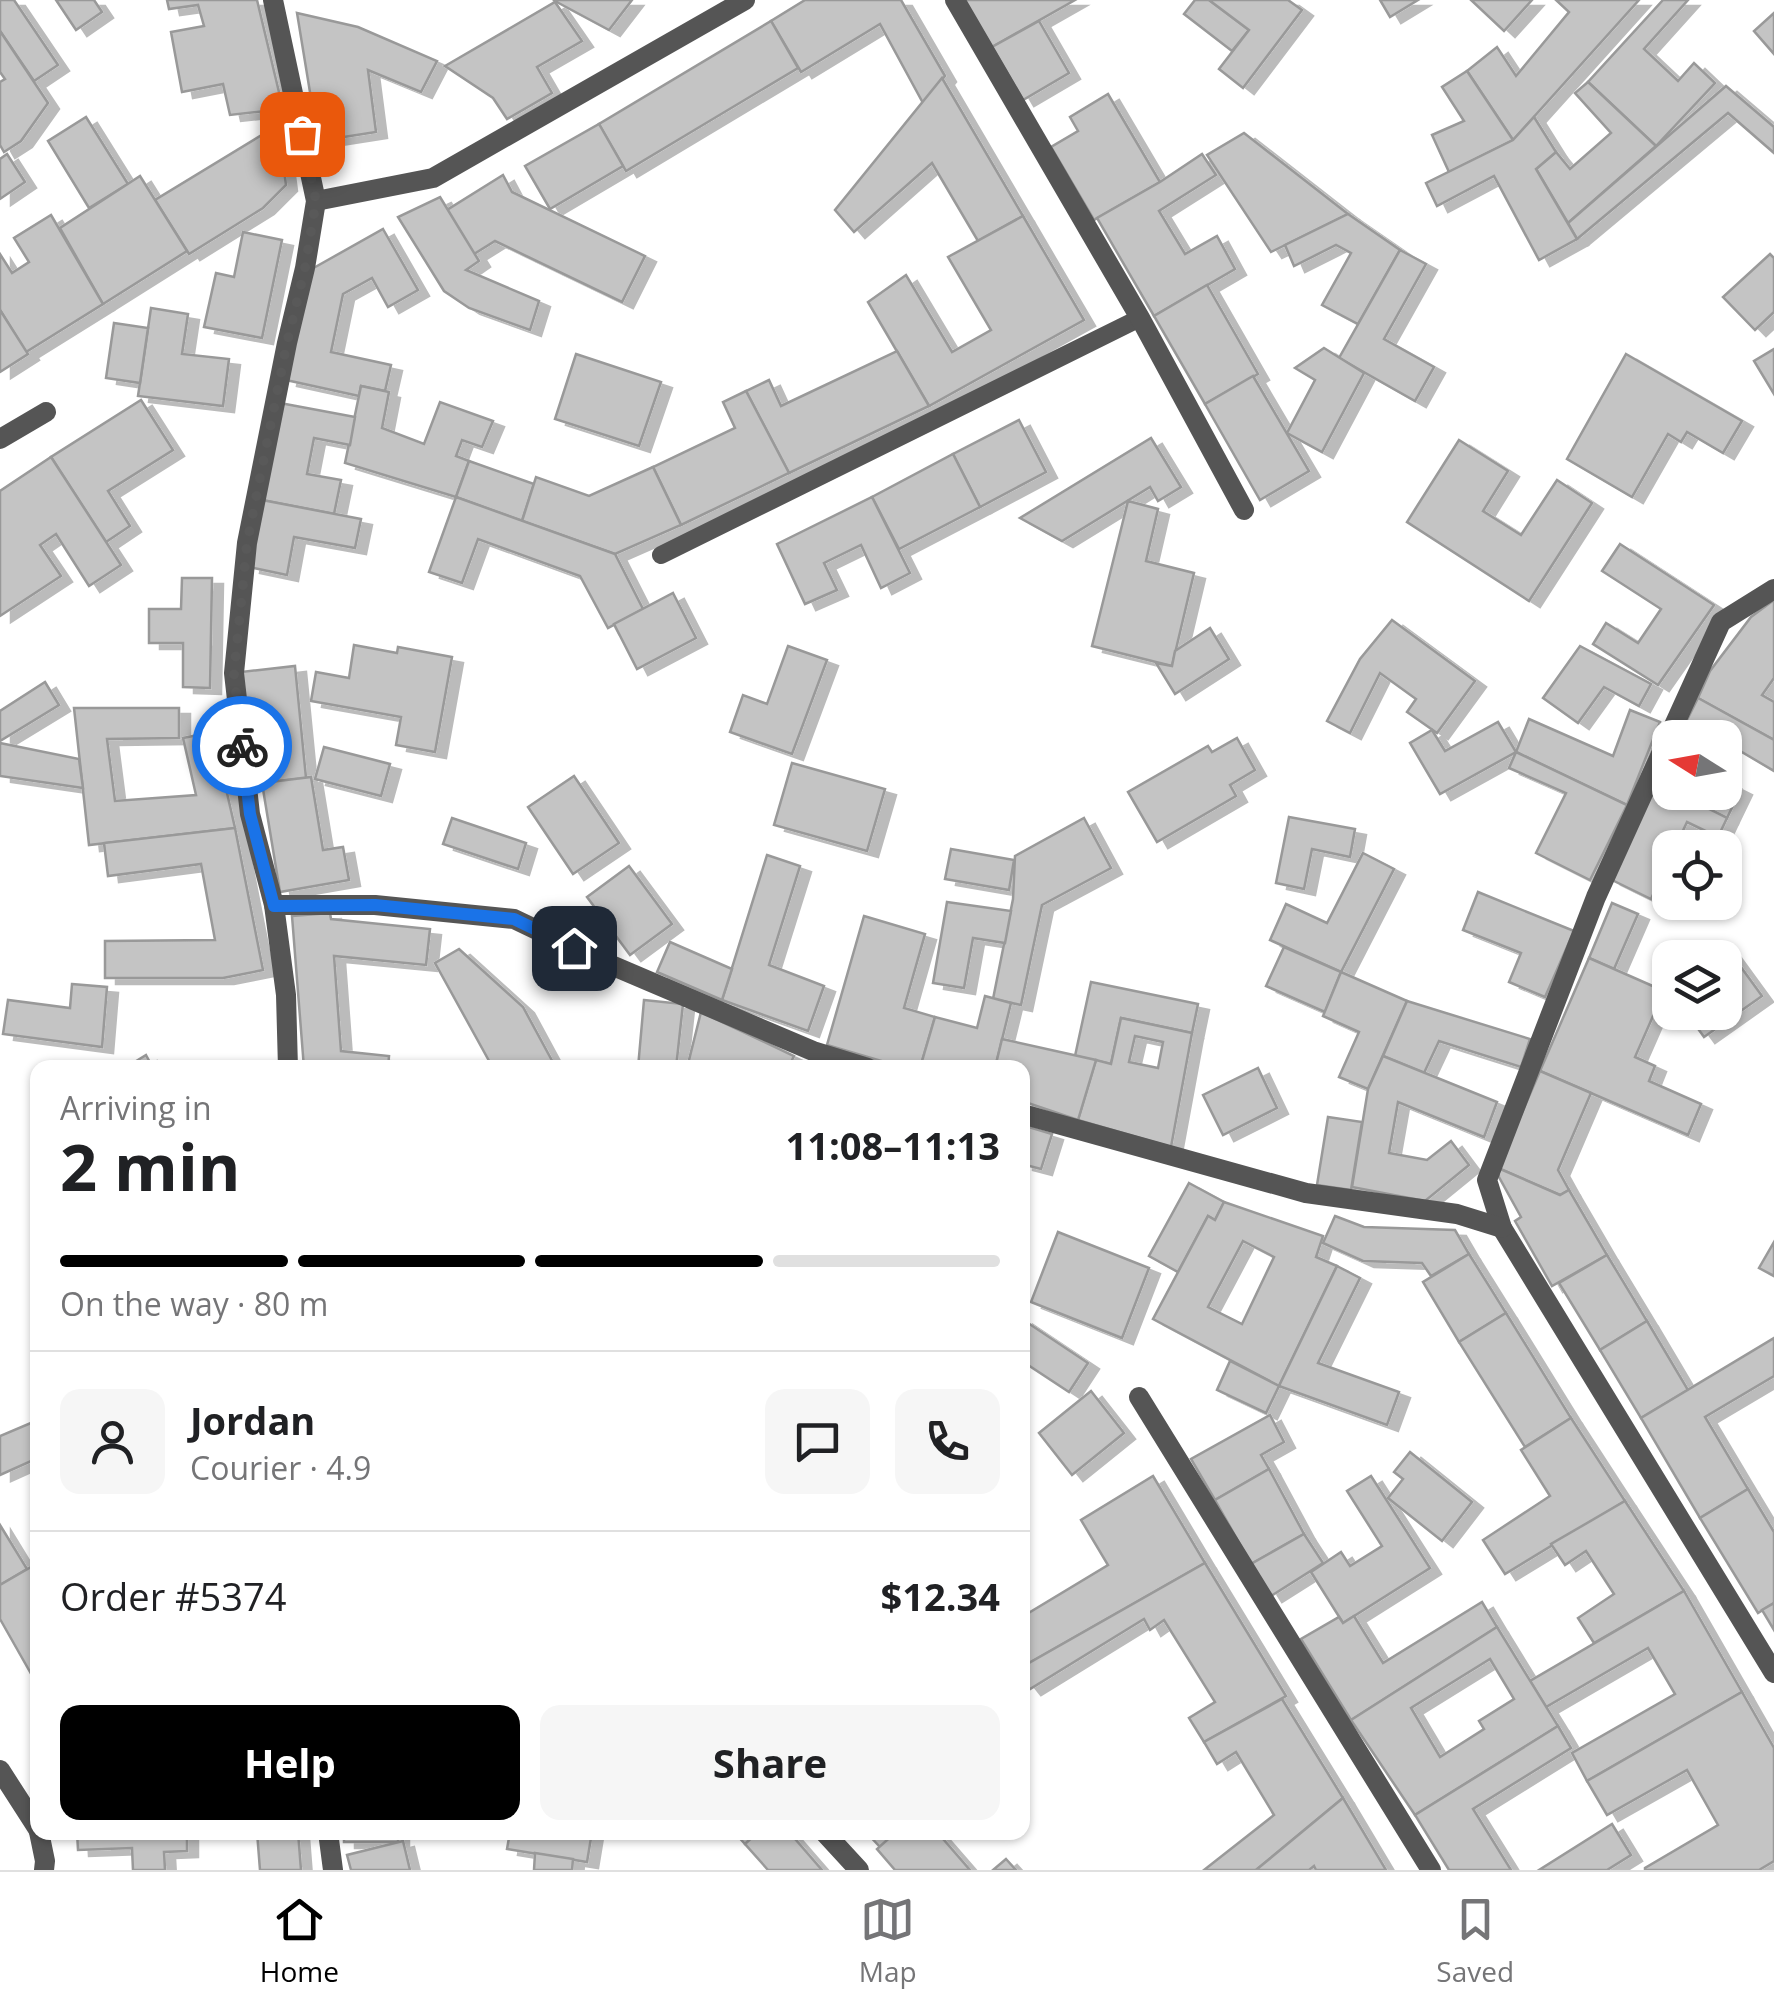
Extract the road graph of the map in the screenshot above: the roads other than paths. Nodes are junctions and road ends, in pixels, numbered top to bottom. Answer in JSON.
{"nodes":[{"id":1,"x":273,"y":0,"type":"edge"},
{"id":2,"x":744,"y":0,"type":"edge"},
{"id":3,"x":955,"y":0,"type":"edge"},
{"id":4,"x":316,"y":201,"type":"junction"},
{"id":5,"x":1140,"y":318,"type":"junction"},
{"id":6,"x":46,"y":412,"type":"dead end"},
{"id":7,"x":0,"y":439,"type":"edge"},
{"id":8,"x":1244,"y":510,"type":"dead end"},
{"id":9,"x":661,"y":555,"type":"dead end"},
{"id":10,"x":1774,"y":589,"type":"edge"},
{"id":11,"x":274,"y":906,"type":"junction"},
{"id":12,"x":288,"y":1060,"type":"edge"},
{"id":13,"x":840,"y":1060,"type":"edge"},
{"id":14,"x":1030,"y":1116,"type":"edge"},
{"id":15,"x":1502,"y":1228,"type":"junction"},
{"id":16,"x":1138,"y":1397,"type":"dead end"},
{"id":17,"x":1774,"y":1673,"type":"edge"},
{"id":18,"x":0,"y":1770,"type":"edge"},
{"id":19,"x":30,"y":1818,"type":"edge"},
{"id":20,"x":40,"y":1840,"type":"edge"},
{"id":21,"x":329,"y":1840,"type":"edge"},
{"id":22,"x":831,"y":1840,"type":"edge"},
{"id":23,"x":44,"y":1870,"type":"edge"},
{"id":24,"x":333,"y":1870,"type":"edge"},
{"id":25,"x":859,"y":1870,"type":"edge"},
{"id":26,"x":1431,"y":1870,"type":"edge"}],
"edges":[{"from":1,"to":4,"type":"street"},
{"from":2,"to":4,"type":"street"},
{"from":3,"to":5,"type":"street"},
{"from":4,"to":11,"type":"street"},
{"from":5,"to":8,"type":"street"},
{"from":5,"to":9,"type":"lane"},
{"from":6,"to":7,"type":"street"},
{"from":10,"to":15,"type":"street"},
{"from":11,"to":12,"type":"street"},
{"from":11,"to":13,"type":"street"},
{"from":14,"to":15,"type":"street"},
{"from":15,"to":17,"type":"street"},
{"from":16,"to":26,"type":"street"},
{"from":18,"to":19,"type":"street"},
{"from":20,"to":23,"type":"street"},
{"from":21,"to":24,"type":"street"},
{"from":22,"to":25,"type":"street"}]}
